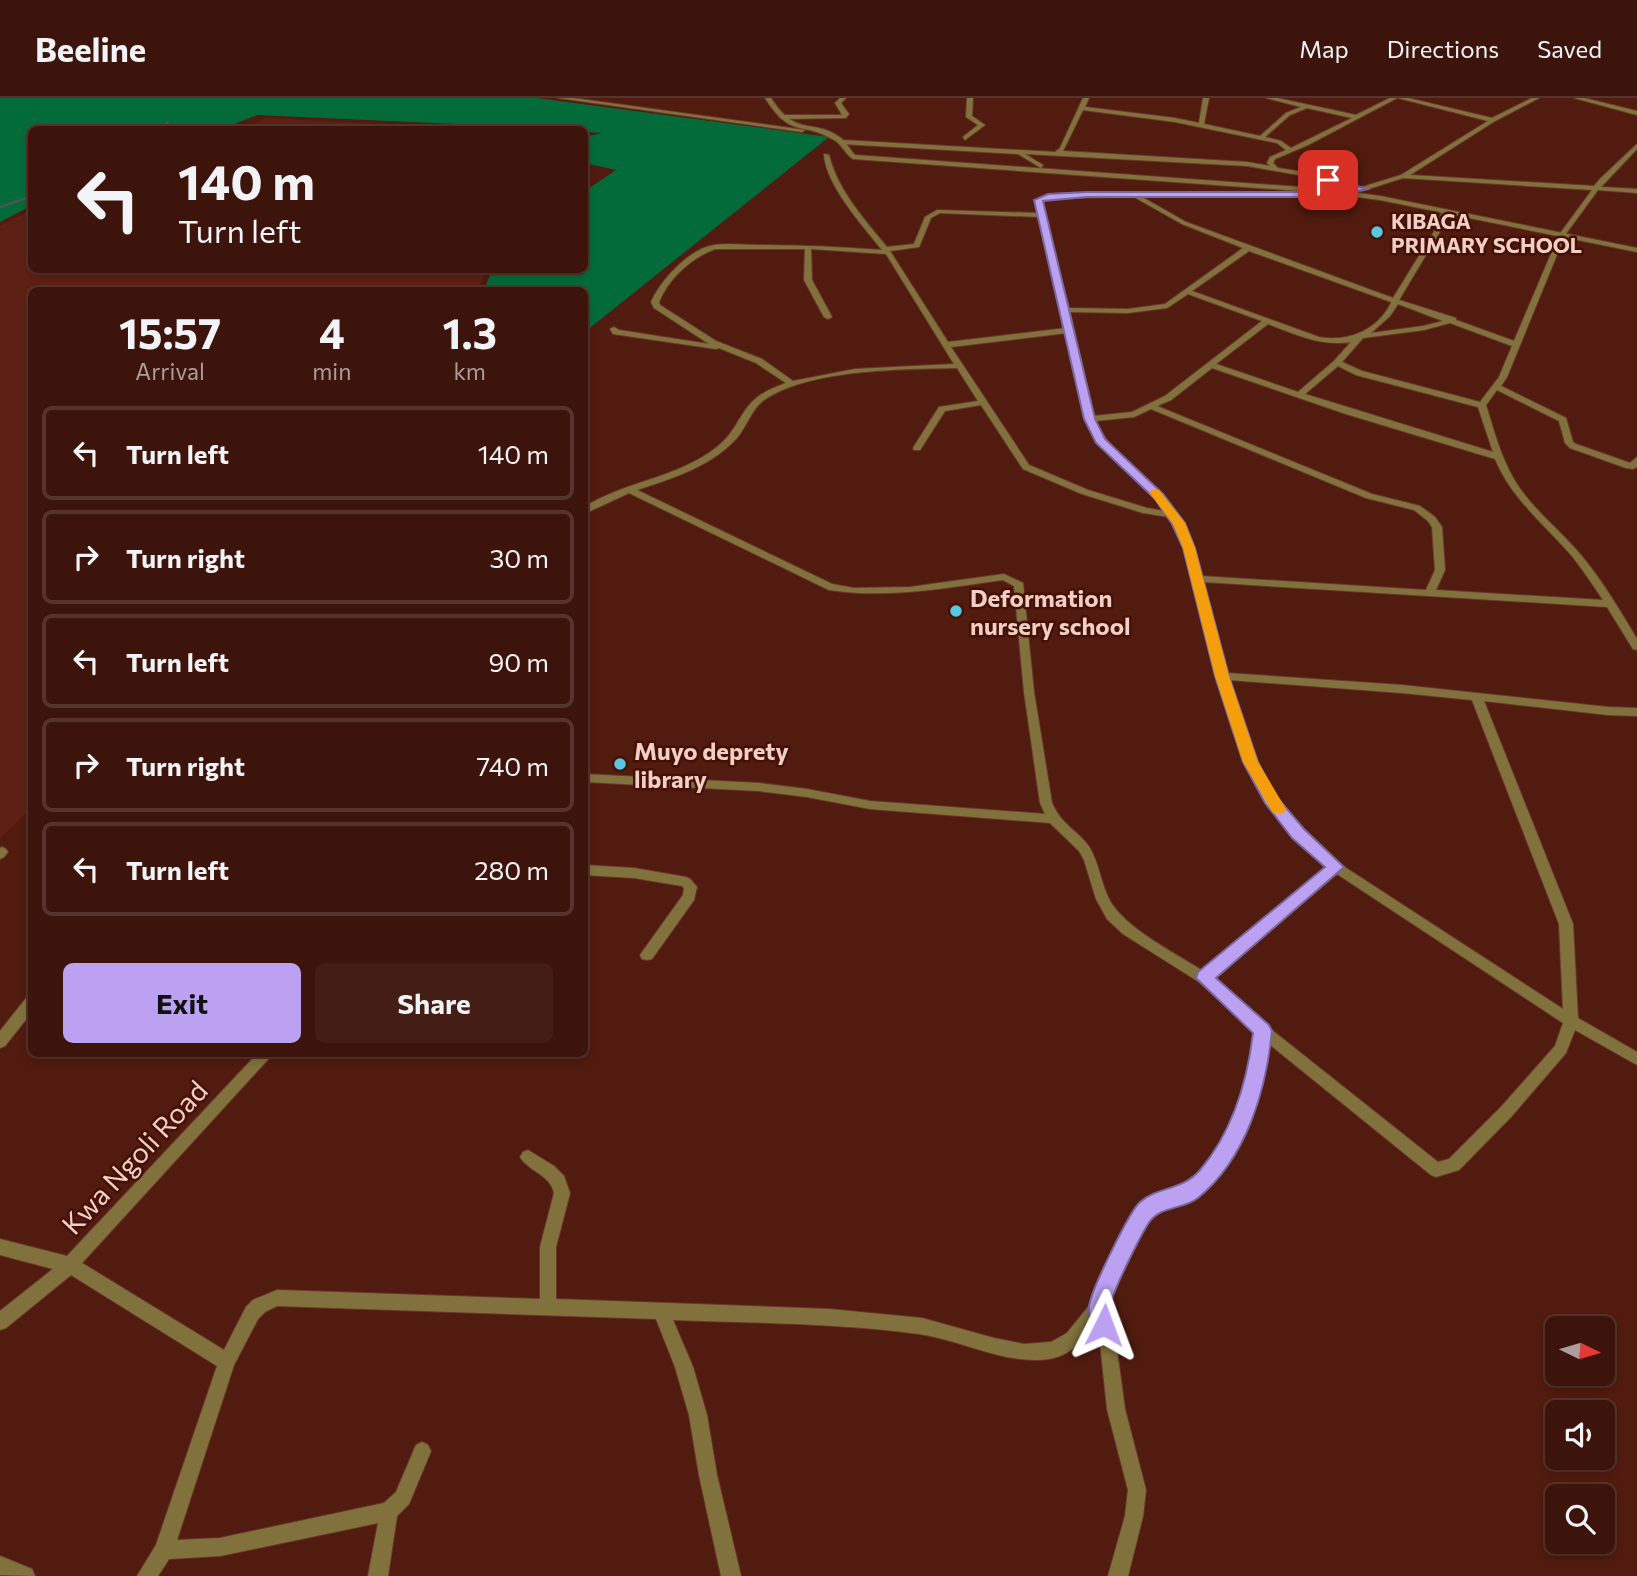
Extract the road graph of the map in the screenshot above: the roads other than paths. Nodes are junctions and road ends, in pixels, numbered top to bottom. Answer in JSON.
{"nodes":[{"id":1,"x":562,"y":98,"type":"edge"},
{"id":2,"x":768,"y":98,"type":"edge"},
{"id":3,"x":843,"y":98,"type":"edge"},
{"id":4,"x":970,"y":98,"type":"edge"},
{"id":5,"x":1086,"y":98,"type":"edge"},
{"id":6,"x":1206,"y":98,"type":"edge"},
{"id":7,"x":1269,"y":98,"type":"edge"},
{"id":8,"x":1394,"y":98,"type":"edge"},
{"id":9,"x":1401,"y":98,"type":"edge"},
{"id":10,"x":1536,"y":98,"type":"edge"},
{"id":11,"x":1577,"y":98,"type":"edge"},
{"id":12,"x":1307,"y":106,"type":"junction"},
{"id":13,"x":1082,"y":108,"type":"junction"},
{"id":14,"x":1637,"y":113,"type":"edge"},
{"id":15,"x":782,"y":117,"type":"junction"},
{"id":16,"x":1356,"y":117,"type":"junction"},
{"id":17,"x":1493,"y":120,"type":"junction"},
{"id":18,"x":1201,"y":126,"type":"junction"},
{"id":19,"x":802,"y":130,"type":"junction"},
{"id":20,"x":965,"y":138,"type":"dead end"},
{"id":21,"x":1261,"y":138,"type":"junction"},
{"id":22,"x":842,"y":142,"type":"junction"},
{"id":23,"x":1637,"y":146,"type":"edge"},
{"id":24,"x":1289,"y":149,"type":"junction"},
{"id":25,"x":1020,"y":153,"type":"junction"},
{"id":26,"x":1055,"y":154,"type":"junction"},
{"id":27,"x":825,"y":155,"type":"dead end"},
{"id":28,"x":1044,"y":169,"type":"junction"},
{"id":29,"x":1276,"y":169,"type":"junction"},
{"id":30,"x":1403,"y":176,"type":"junction"},
{"id":31,"x":1363,"y":189,"type":"junction"},
{"id":32,"x":1594,"y":190,"type":"junction"},
{"id":33,"x":1637,"y":191,"type":"edge"},
{"id":34,"x":1344,"y":193,"type":"junction"},
{"id":35,"x":1133,"y":195,"type":"junction"},
{"id":36,"x":1445,"y":211,"type":"junction"},
{"id":37,"x":1040,"y":215,"type":"junction"},
{"id":38,"x":1562,"y":235,"type":"junction"},
{"id":39,"x":808,"y":247,"type":"junction"},
{"id":40,"x":1248,"y":248,"type":"junction"},
{"id":41,"x":1637,"y":250,"type":"edge"},
{"id":42,"x":887,"y":251,"type":"junction"},
{"id":43,"x":1188,"y":292,"type":"junction"},
{"id":44,"x":1396,"y":299,"type":"junction"},
{"id":45,"x":1066,"y":310,"type":"junction"},
{"id":46,"x":828,"y":317,"type":"dead end"},
{"id":47,"x":1454,"y":320,"type":"junction"},
{"id":48,"x":1266,"y":322,"type":"junction"},
{"id":49,"x":614,"y":329,"type":"dead end"},
{"id":50,"x":1070,"y":330,"type":"junction"},
{"id":51,"x":1361,"y":337,"type":"junction"},
{"id":52,"x":1515,"y":344,"type":"junction"},
{"id":53,"x":945,"y":345,"type":"junction"},
{"id":54,"x":724,"y":348,"type":"junction"},
{"id":55,"x":1337,"y":363,"type":"junction"},
{"id":56,"x":1211,"y":365,"type":"junction"},
{"id":57,"x":961,"y":366,"type":"junction"},
{"id":58,"x":793,"y":384,"type":"junction"},
{"id":59,"x":1497,"y":387,"type":"junction"},
{"id":60,"x":1300,"y":394,"type":"junction"},
{"id":61,"x":984,"y":402,"type":"junction"},
{"id":62,"x":1482,"y":405,"type":"junction"},
{"id":63,"x":1150,"y":406,"type":"junction"},
{"id":64,"x":1090,"y":419,"type":"junction"},
{"id":65,"x":917,"y":447,"type":"dead end"},
{"id":66,"x":1499,"y":457,"type":"junction"},
{"id":67,"x":1637,"y":460,"type":"edge"},
{"id":68,"x":631,"y":490,"type":"junction"},
{"id":69,"x":588,"y":509,"type":"edge"},
{"id":70,"x":1173,"y":515,"type":"junction"},
{"id":71,"x":1196,"y":579,"type":"junction"},
{"id":72,"x":1430,"y":593,"type":"junction"},
{"id":73,"x":1611,"y":604,"type":"junction"},
{"id":74,"x":1637,"y":647,"type":"edge"},
{"id":75,"x":1222,"y":676,"type":"junction"},
{"id":76,"x":1476,"y":696,"type":"junction"},
{"id":77,"x":1637,"y":712,"type":"edge"},
{"id":78,"x":588,"y":778,"type":"edge"},
{"id":79,"x":1053,"y":820,"type":"junction"},
{"id":80,"x":1336,"y":867,"type":"junction"},
{"id":81,"x":588,"y":870,"type":"edge"},
{"id":82,"x":647,"y":955,"type":"dead end"},
{"id":83,"x":1204,"y":978,"type":"junction"},
{"id":84,"x":28,"y":1006,"type":"edge"},
{"id":85,"x":1571,"y":1021,"type":"junction"},
{"id":86,"x":1263,"y":1031,"type":"junction"},
{"id":87,"x":0,"y":1042,"type":"edge"},
{"id":88,"x":263,"y":1057,"type":"edge"},
{"id":89,"x":1637,"y":1059,"type":"edge"},
{"id":90,"x":528,"y":1157,"type":"dead end"},
{"id":91,"x":0,"y":1247,"type":"edge"},
{"id":92,"x":70,"y":1265,"type":"junction"},
{"id":93,"x":548,"y":1307,"type":"junction"},
{"id":94,"x":1100,"y":1307,"type":"junction"},
{"id":95,"x":661,"y":1310,"type":"junction"},
{"id":96,"x":0,"y":1322,"type":"edge"},
{"id":97,"x":227,"y":1362,"type":"junction"},
{"id":98,"x":422,"y":1451,"type":"dead end"},
{"id":99,"x":388,"y":1511,"type":"junction"},
{"id":100,"x":164,"y":1549,"type":"junction"},
{"id":101,"x":0,"y":1564,"type":"edge"},
{"id":102,"x":24,"y":1576,"type":"edge"},
{"id":103,"x":146,"y":1576,"type":"edge"},
{"id":104,"x":378,"y":1576,"type":"edge"},
{"id":105,"x":732,"y":1576,"type":"edge"},
{"id":106,"x":1118,"y":1576,"type":"edge"}],
"edges":[{"from":1,"to":19,"type":"street"},
{"from":2,"to":15,"type":"street"},
{"from":3,"to":15,"type":"street"},
{"from":4,"to":20,"type":"street"},
{"from":5,"to":13,"type":"street"},
{"from":6,"to":18,"type":"street"},
{"from":7,"to":12,"type":"street"},
{"from":8,"to":16,"type":"street"},
{"from":9,"to":17,"type":"street"},
{"from":10,"to":17,"type":"street"},
{"from":11,"to":14,"type":"street"},
{"from":12,"to":16,"type":"street"},
{"from":12,"to":21,"type":"street"},
{"from":13,"to":18,"type":"street"},
{"from":13,"to":26,"type":"street"},
{"from":15,"to":19,"type":"street"},
{"from":16,"to":24,"type":"street"},
{"from":17,"to":30,"type":"street"},
{"from":18,"to":21,"type":"street"},
{"from":19,"to":22,"type":"street"},
{"from":21,"to":24,"type":"street"},
{"from":22,"to":25,"type":"street"},
{"from":22,"to":28,"type":"street"},
{"from":23,"to":32,"type":"street"},
{"from":24,"to":29,"type":"street"},
{"from":25,"to":26,"type":"street"},
{"from":25,"to":28,"type":"street"},
{"from":26,"to":28,"type":"street"},
{"from":26,"to":29,"type":"street"},
{"from":27,"to":42,"type":"street"},
{"from":28,"to":34,"type":"street"},
{"from":29,"to":31,"type":"street"},
{"from":30,"to":31,"type":"street"},
{"from":30,"to":32,"type":"street"},
{"from":31,"to":34,"type":"street"},
{"from":32,"to":33,"type":"street"},
{"from":32,"to":38,"type":"street"},
{"from":34,"to":35,"type":"street"},
{"from":34,"to":36,"type":"street"},
{"from":35,"to":37,"type":"street"},
{"from":35,"to":40,"type":"street"},
{"from":36,"to":38,"type":"street"},
{"from":36,"to":44,"type":"street"},
{"from":37,"to":42,"type":"street"},
{"from":37,"to":45,"type":"street"},
{"from":38,"to":41,"type":"street"},
{"from":38,"to":52,"type":"street"},
{"from":39,"to":42,"type":"street"},
{"from":39,"to":46,"type":"street"},
{"from":39,"to":54,"type":"street"},
{"from":40,"to":43,"type":"street"},
{"from":40,"to":44,"type":"street"},
{"from":42,"to":53,"type":"street"},
{"from":43,"to":45,"type":"street"},
{"from":43,"to":48,"type":"street"},
{"from":44,"to":47,"type":"street"},
{"from":44,"to":51,"type":"street"},
{"from":45,"to":50,"type":"street"},
{"from":47,"to":51,"type":"street"},
{"from":47,"to":52,"type":"street"},
{"from":48,"to":51,"type":"street"},
{"from":48,"to":56,"type":"street"},
{"from":49,"to":54,"type":"street"},
{"from":50,"to":53,"type":"street"},
{"from":50,"to":64,"type":"street"},
{"from":51,"to":55,"type":"street"},
{"from":52,"to":59,"type":"street"},
{"from":53,"to":57,"type":"street"},
{"from":54,"to":58,"type":"street"},
{"from":55,"to":60,"type":"street"},
{"from":55,"to":62,"type":"street"},
{"from":56,"to":60,"type":"street"},
{"from":56,"to":63,"type":"street"},
{"from":57,"to":58,"type":"street"},
{"from":57,"to":61,"type":"street"},
{"from":58,"to":68,"type":"street"},
{"from":59,"to":62,"type":"street"},
{"from":59,"to":67,"type":"street"},
{"from":60,"to":66,"type":"street"},
{"from":61,"to":65,"type":"street"},
{"from":61,"to":70,"type":"street"},
{"from":62,"to":66,"type":"street"},
{"from":63,"to":64,"type":"street"},
{"from":63,"to":72,"type":"street"},
{"from":64,"to":70,"type":"street"},
{"from":66,"to":73,"type":"street"},
{"from":68,"to":69,"type":"street"},
{"from":68,"to":79,"type":"street"},
{"from":70,"to":71,"type":"street"},
{"from":71,"to":72,"type":"street"},
{"from":71,"to":75,"type":"street"},
{"from":72,"to":73,"type":"street"},
{"from":73,"to":74,"type":"street"},
{"from":75,"to":76,"type":"street"},
{"from":75,"to":80,"type":"street"},
{"from":76,"to":77,"type":"street"},
{"from":76,"to":85,"type":"street"},
{"from":78,"to":79,"type":"street"},
{"from":79,"to":83,"type":"street"},
{"from":80,"to":83,"type":"street"},
{"from":80,"to":85,"type":"street"},
{"from":81,"to":82,"type":"street"},
{"from":83,"to":86,"type":"street"},
{"from":84,"to":87,"type":"street"},
{"from":85,"to":86,"type":"street"},
{"from":85,"to":89,"type":"street"},
{"from":86,"to":94,"type":"street"},
{"from":88,"to":92,"type":"street","name":"Kwa Ngoli Road"},
{"from":90,"to":93,"type":"street"},
{"from":91,"to":92,"type":"street"},
{"from":92,"to":96,"type":"street","name":"Kwa Ngoli Road"},
{"from":92,"to":97,"type":"street"},
{"from":93,"to":95,"type":"street"},
{"from":93,"to":97,"type":"street"},
{"from":94,"to":95,"type":"street"},
{"from":94,"to":106,"type":"street"},
{"from":95,"to":105,"type":"street"},
{"from":97,"to":100,"type":"street"},
{"from":98,"to":99,"type":"street"},
{"from":99,"to":100,"type":"street"},
{"from":99,"to":104,"type":"street"},
{"from":100,"to":103,"type":"street"},
{"from":101,"to":102,"type":"street"}]}
